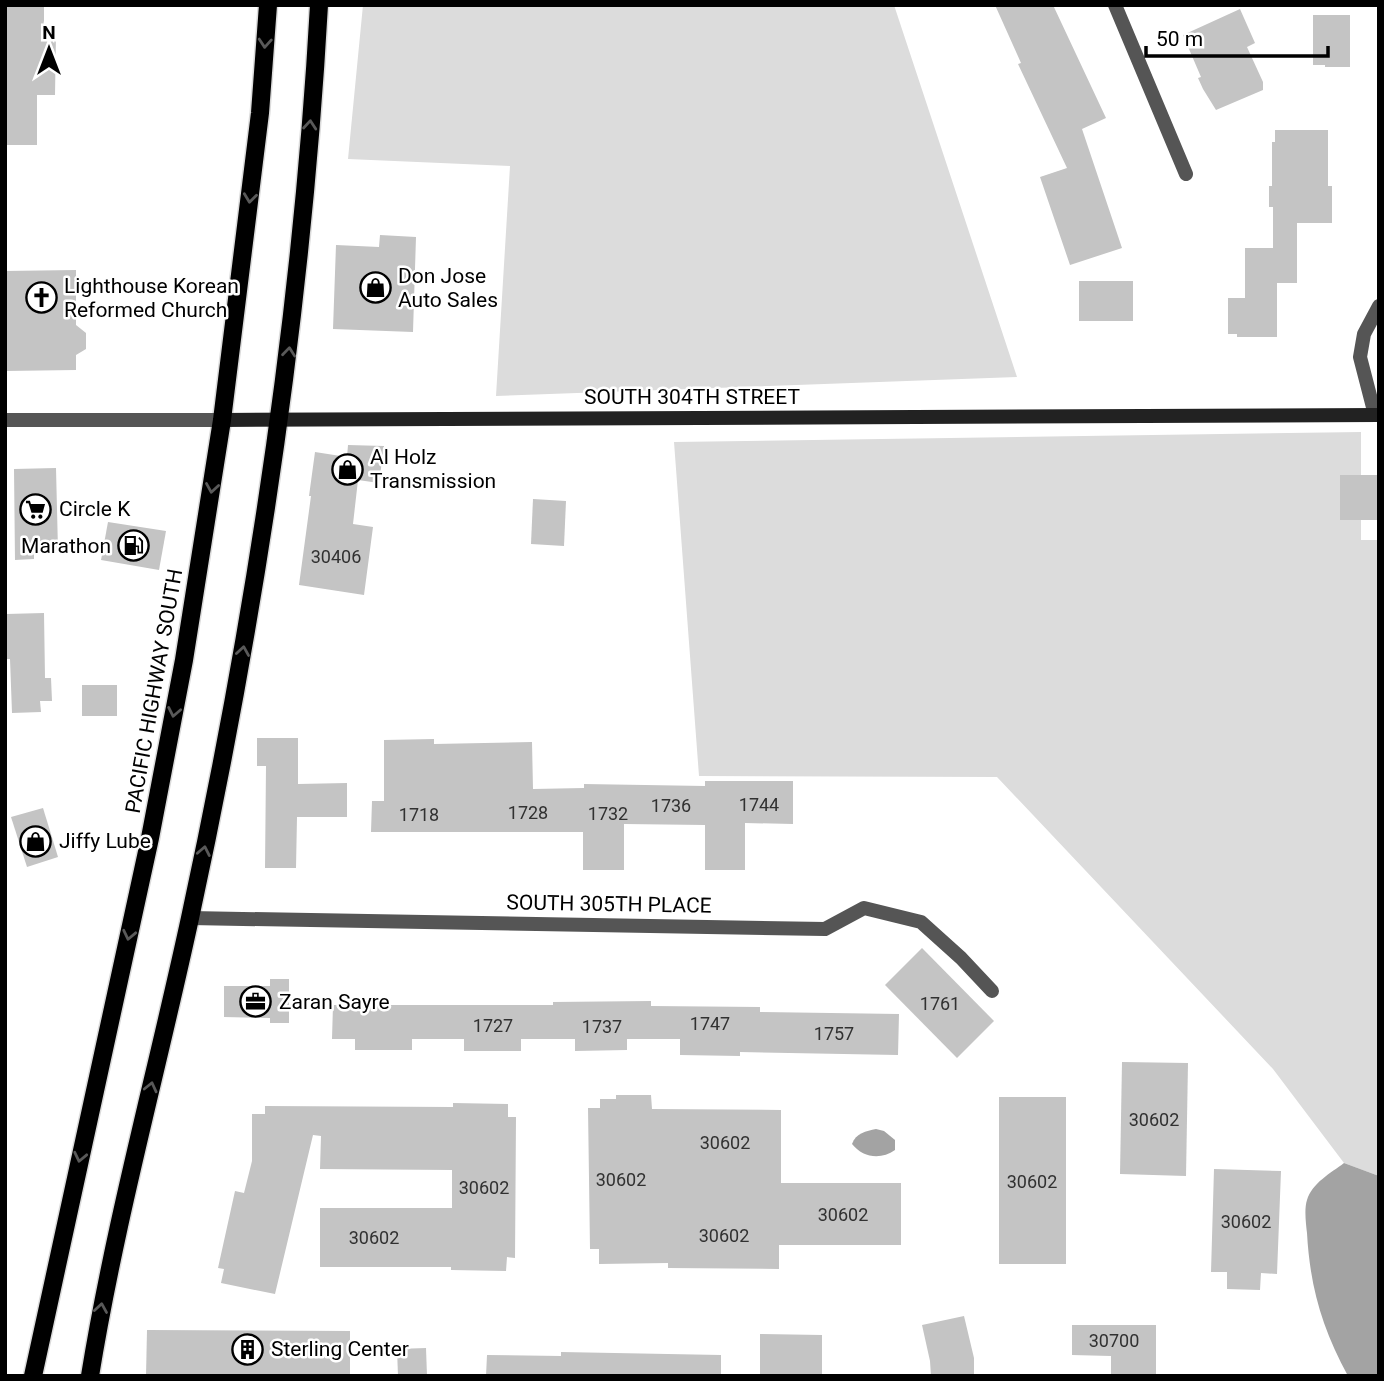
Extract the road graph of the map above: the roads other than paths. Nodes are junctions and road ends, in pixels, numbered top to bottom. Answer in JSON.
{"nodes":[{"id":1,"x":268,"y":5,"type":"edge"},
{"id":2,"x":319,"y":5,"type":"edge"},
{"id":3,"x":1115,"y":5,"type":"edge"},
{"id":4,"x":1186,"y":174,"type":"dead end"},
{"id":5,"x":1379,"y":306,"type":"edge"},
{"id":6,"x":1377,"y":415,"type":"edge"},
{"id":7,"x":279,"y":419,"type":"junction"},
{"id":8,"x":5,"y":420,"type":"edge"},
{"id":9,"x":222,"y":420,"type":"junction"},
{"id":10,"x":190,"y":918,"type":"junction"},
{"id":11,"x":992,"y":991,"type":"dead end"},
{"id":12,"x":33,"y":1376,"type":"edge"},
{"id":13,"x":90,"y":1376,"type":"edge"}],
"edges":[{"from":1,"to":9,"type":"main road","name":"PACIFIC HIGHWAY SOUTH","one_way":true},
{"from":7,"to":2,"type":"main road","one_way":true},
{"from":3,"to":4,"type":"street"},
{"from":5,"to":6,"type":"street"},
{"from":6,"to":7,"type":"street","name":"SOUTH 304TH STREET"},
{"from":7,"to":9,"type":"street","name":"SOUTH 304TH STREET"},
{"from":10,"to":7,"type":"main road","one_way":true},
{"from":8,"to":9,"type":"street","name":"SOUTH 304TH STREET"},
{"from":9,"to":12,"type":"main road","name":"PACIFIC HIGHWAY SOUTH","one_way":true},
{"from":10,"to":11,"type":"street","name":"SOUTH 305TH PLACE"},
{"from":13,"to":10,"type":"main road","one_way":true}]}
